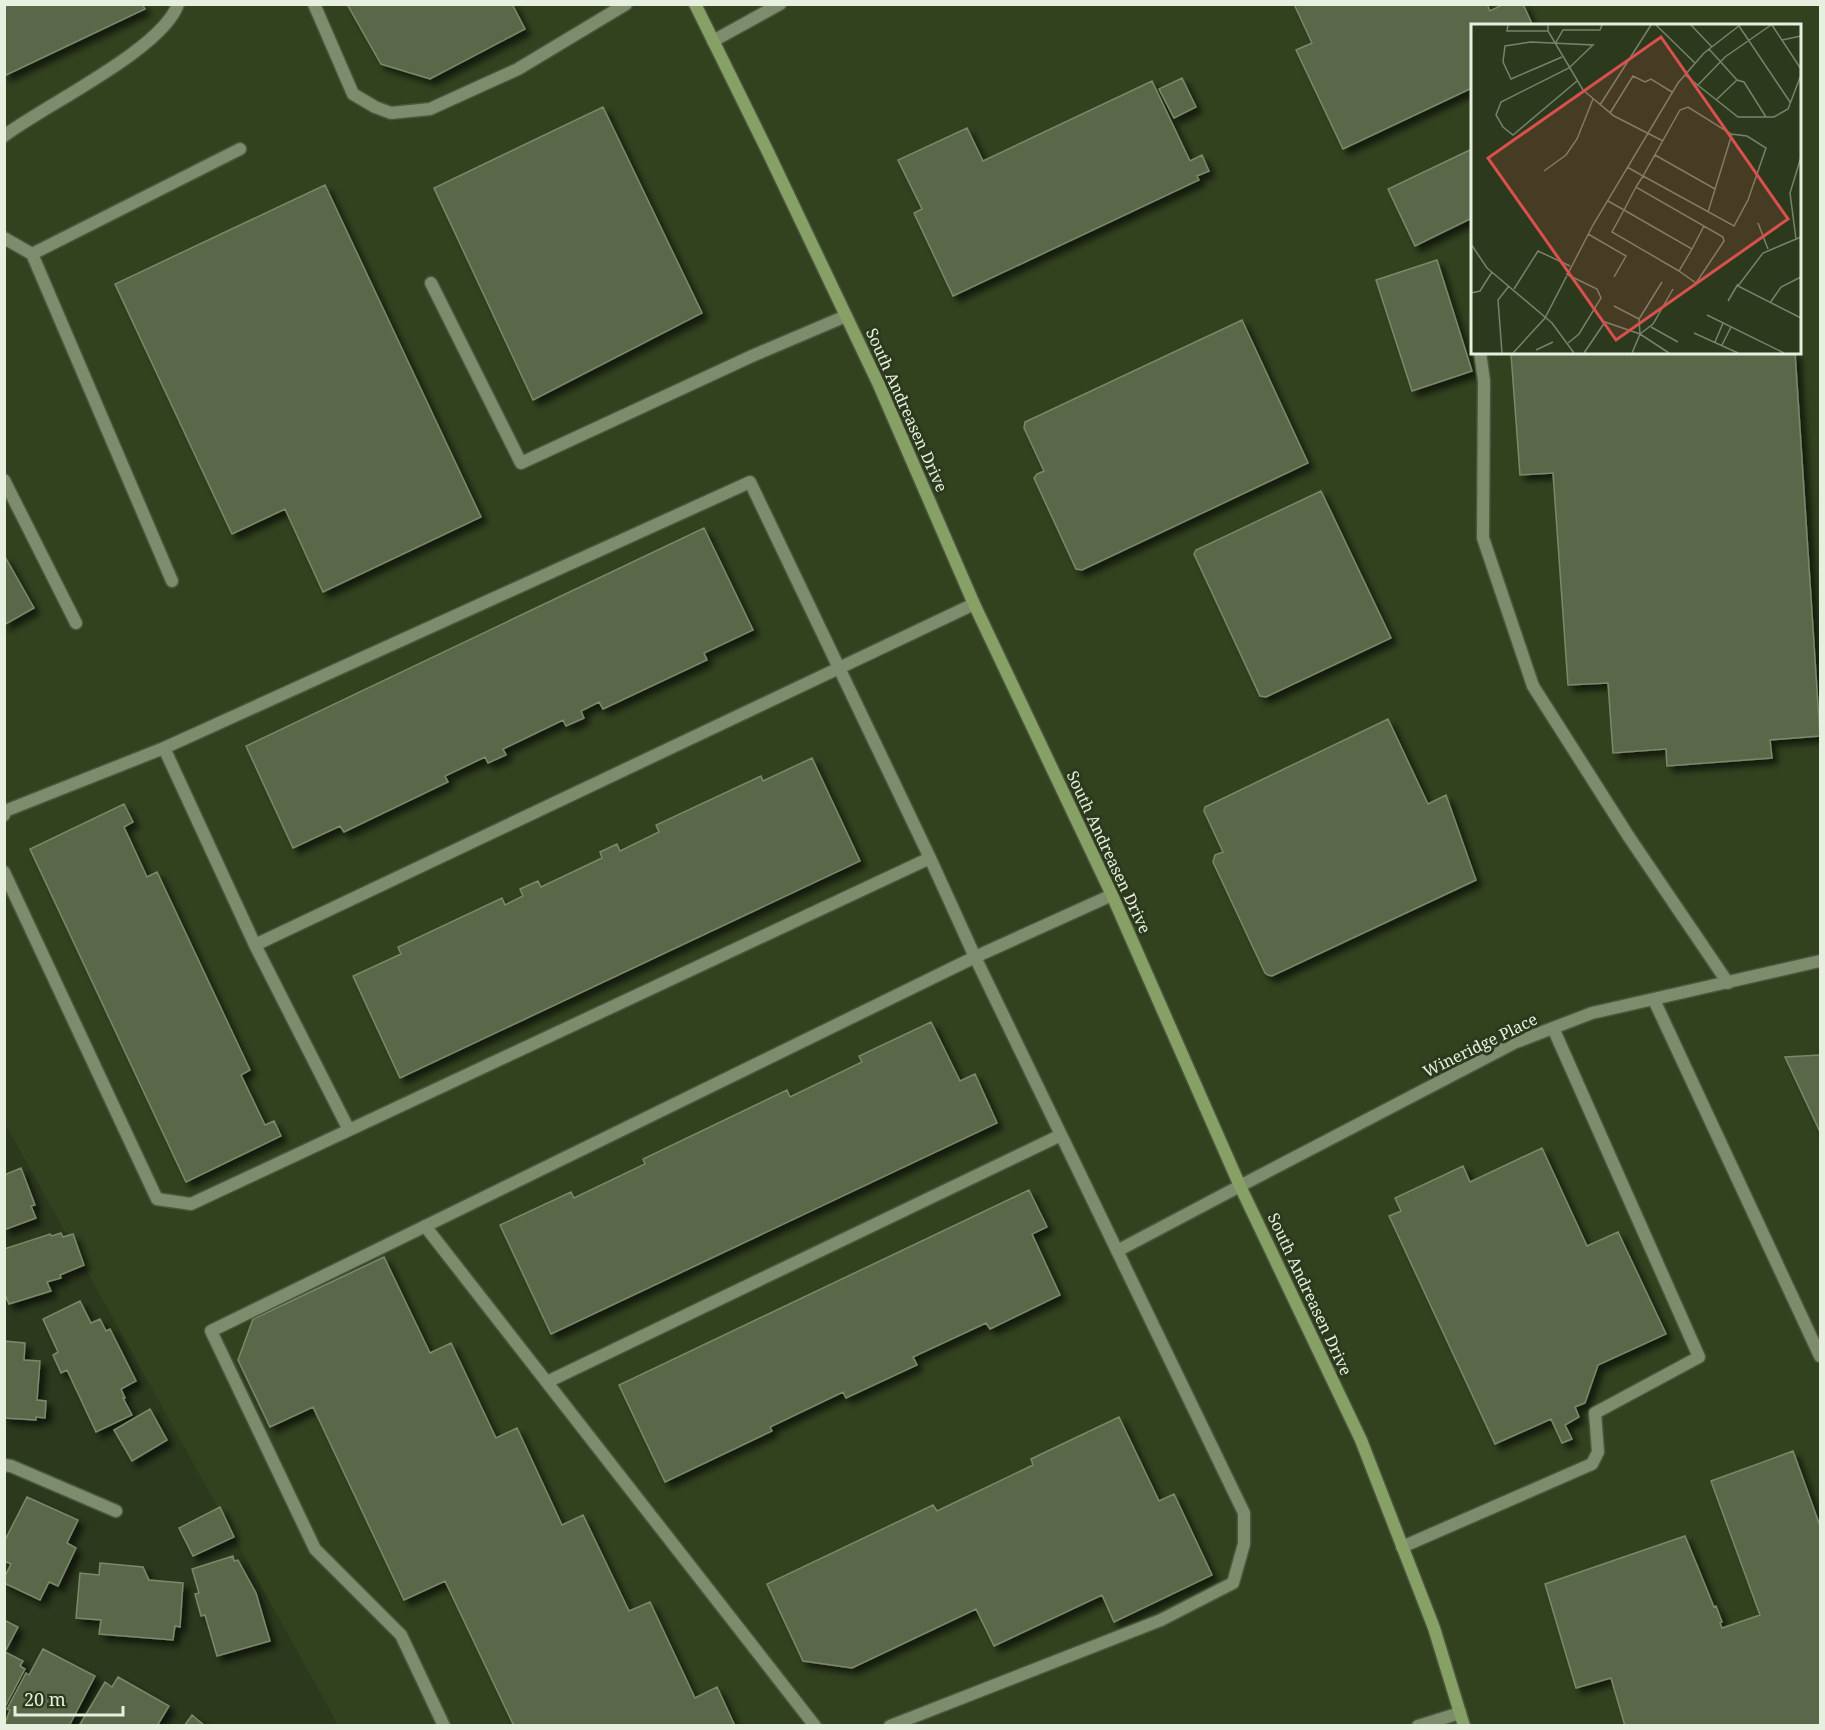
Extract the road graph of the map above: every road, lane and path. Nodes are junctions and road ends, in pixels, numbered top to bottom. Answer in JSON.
{"nodes":[{"id":1,"x":178,"y":4,"type":"edge"},
{"id":2,"x":314,"y":4,"type":"edge"},
{"id":3,"x":626,"y":4,"type":"edge"},
{"id":4,"x":695,"y":4,"type":"edge"},
{"id":5,"x":780,"y":4,"type":"edge"},
{"id":6,"x":713,"y":41,"type":"junction"},
{"id":7,"x":4,"y":136,"type":"edge"},
{"id":8,"x":240,"y":149,"type":"dead end"},
{"id":9,"x":4,"y":238,"type":"edge"},
{"id":10,"x":32,"y":254,"type":"junction"},
{"id":11,"x":431,"y":283,"type":"dead end"},
{"id":12,"x":846,"y":316,"type":"junction"},
{"id":13,"x":1480,"y":354,"type":"edge"},
{"id":14,"x":4,"y":480,"type":"edge"},
{"id":15,"x":172,"y":581,"type":"dead end"},
{"id":16,"x":974,"y":604,"type":"junction"},
{"id":17,"x":76,"y":623,"type":"dead end"},
{"id":18,"x":839,"y":668,"type":"junction"},
{"id":19,"x":164,"y":748,"type":"junction"},
{"id":20,"x":4,"y":815,"type":"edge"},
{"id":21,"x":930,"y":858,"type":"junction"},
{"id":22,"x":4,"y":872,"type":"edge"},
{"id":23,"x":1112,"y":895,"type":"junction"},
{"id":24,"x":255,"y":945,"type":"junction"},
{"id":25,"x":975,"y":957,"type":"junction"},
{"id":26,"x":1821,"y":961,"type":"edge"},
{"id":27,"x":1728,"y":982,"type":"junction"},
{"id":28,"x":1654,"y":1000,"type":"junction"},
{"id":29,"x":1553,"y":1028,"type":"junction"},
{"id":30,"x":349,"y":1130,"type":"junction"},
{"id":31,"x":1061,"y":1136,"type":"junction"},
{"id":32,"x":1240,"y":1186,"type":"junction"},
{"id":33,"x":425,"y":1226,"type":"junction"},
{"id":34,"x":1117,"y":1251,"type":"junction"},
{"id":35,"x":1821,"y":1356,"type":"edge"},
{"id":36,"x":547,"y":1382,"type":"junction"},
{"id":37,"x":4,"y":1465,"type":"edge"},
{"id":38,"x":116,"y":1511,"type":"dead end"},
{"id":39,"x":1402,"y":1547,"type":"junction"},
{"id":40,"x":1462,"y":1719,"type":"edge"},
{"id":41,"x":444,"y":1725,"type":"edge"},
{"id":42,"x":815,"y":1725,"type":"edge"},
{"id":43,"x":890,"y":1725,"type":"edge"},
{"id":44,"x":1418,"y":1725,"type":"edge"}],
"edges":[{"from":1,"to":7,"type":"street"},
{"from":2,"to":3,"type":"street"},
{"from":4,"to":6,"type":"street","name":"South Andreasen Drive"},
{"from":5,"to":6,"type":"street"},
{"from":6,"to":12,"type":"street","name":"South Andreasen Drive"},
{"from":8,"to":10,"type":"street"},
{"from":9,"to":10,"type":"street"},
{"from":10,"to":15,"type":"street"},
{"from":11,"to":12,"type":"street"},
{"from":12,"to":16,"type":"street","name":"South Andreasen Drive"},
{"from":13,"to":27,"type":"street"},
{"from":14,"to":17,"type":"street"},
{"from":16,"to":18,"type":"street"},
{"from":16,"to":23,"type":"street","name":"South Andreasen Drive"},
{"from":18,"to":19,"type":"street"},
{"from":18,"to":21,"type":"street"},
{"from":18,"to":24,"type":"street"},
{"from":19,"to":20,"type":"street"},
{"from":19,"to":24,"type":"street"},
{"from":21,"to":25,"type":"street"},
{"from":21,"to":30,"type":"street"},
{"from":22,"to":30,"type":"street"},
{"from":23,"to":25,"type":"street"},
{"from":23,"to":32,"type":"street","name":"South Andreasen Drive"},
{"from":24,"to":30,"type":"street"},
{"from":25,"to":31,"type":"street"},
{"from":25,"to":33,"type":"street"},
{"from":26,"to":27,"type":"street","name":"Wineridge Place"},
{"from":27,"to":28,"type":"street","name":"Wineridge Place"},
{"from":28,"to":29,"type":"street","name":"Wineridge Place"},
{"from":28,"to":35,"type":"street"},
{"from":29,"to":32,"type":"street","name":"Wineridge Place"},
{"from":29,"to":39,"type":"street"},
{"from":31,"to":34,"type":"street"},
{"from":31,"to":36,"type":"street"},
{"from":32,"to":34,"type":"street","name":"Wineridge Place"},
{"from":32,"to":39,"type":"street","name":"South Andreasen Drive"},
{"from":33,"to":36,"type":"street"},
{"from":33,"to":41,"type":"street"},
{"from":34,"to":43,"type":"street"},
{"from":36,"to":42,"type":"street"},
{"from":37,"to":38,"type":"street"},
{"from":39,"to":40,"type":"street","name":"South Andreasen Drive"},
{"from":40,"to":44,"type":"street"}]}
